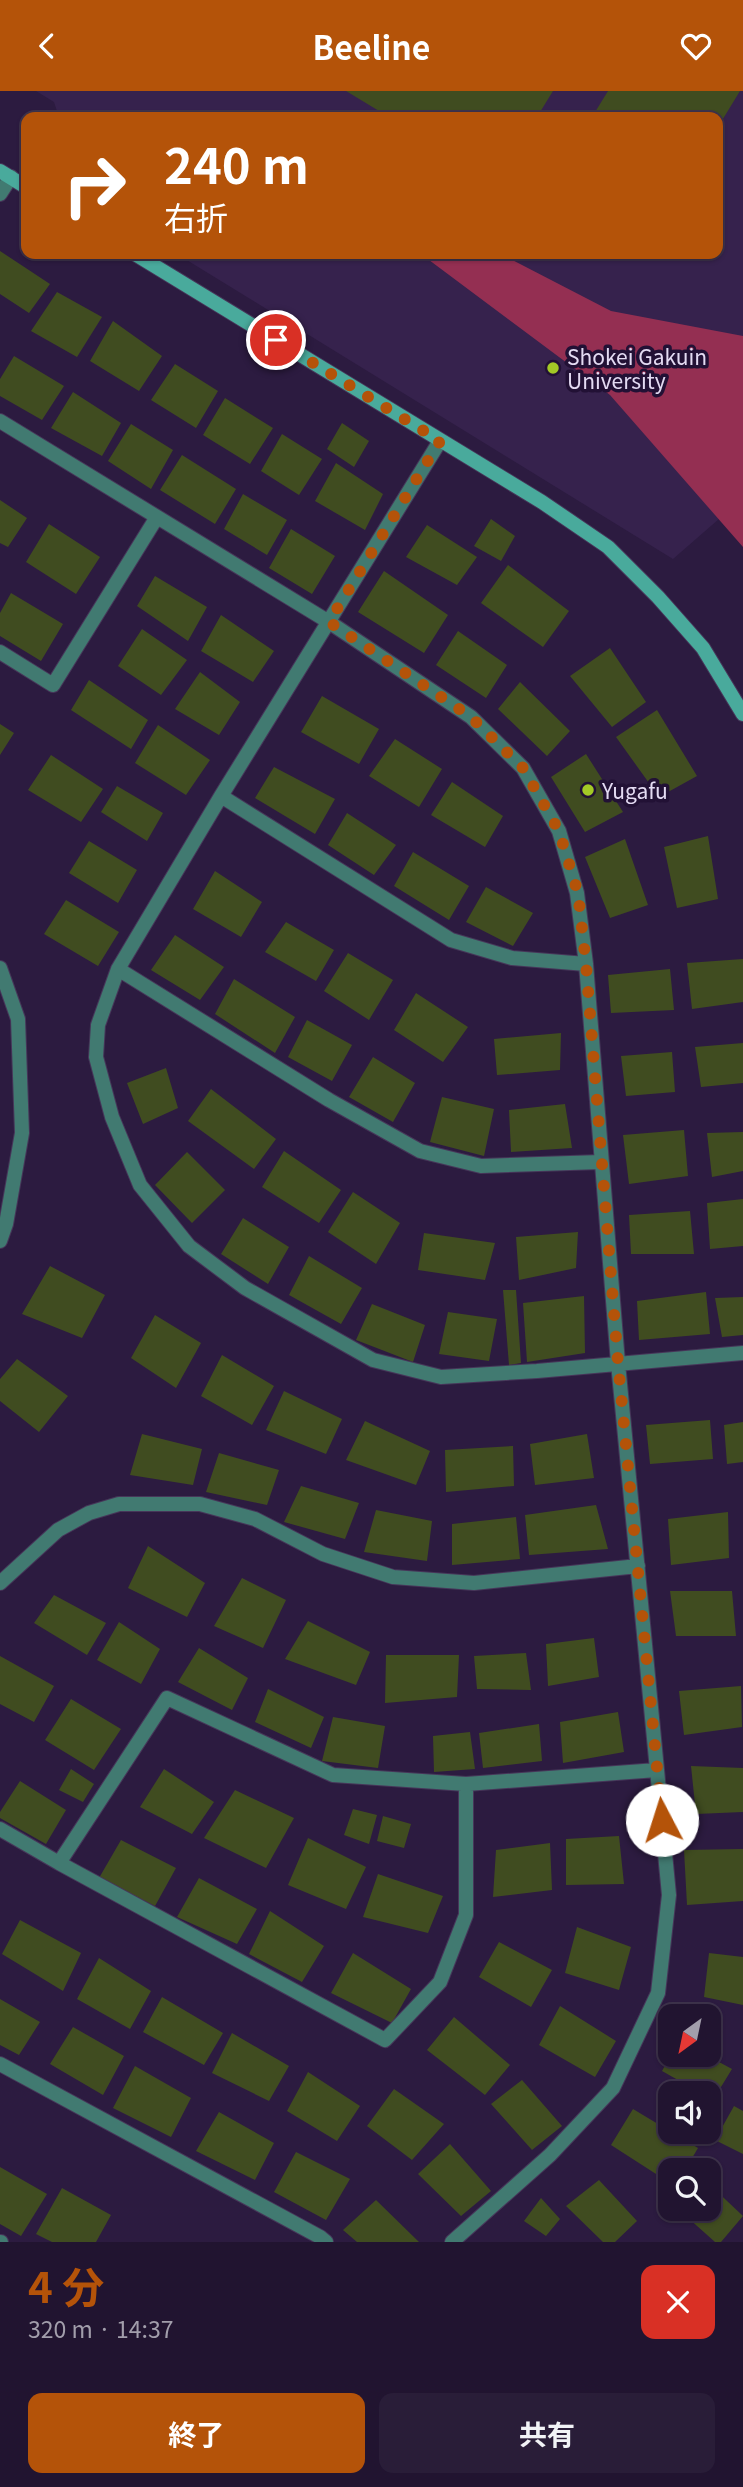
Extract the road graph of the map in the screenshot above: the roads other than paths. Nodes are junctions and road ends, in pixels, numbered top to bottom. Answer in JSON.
{"nodes":[{"id":1,"x":5,"y":174,"type":"edge"},
{"id":2,"x":21,"y":184,"type":"edge"},
{"id":3,"x":0,"y":194,"type":"edge"},
{"id":4,"x":143,"y":259,"type":"edge"},
{"id":5,"x":0,"y":421,"type":"edge"},
{"id":6,"x":440,"y":441,"type":"junction"},
{"id":7,"x":157,"y":517,"type":"junction"},
{"id":8,"x":329,"y":622,"type":"junction"},
{"id":9,"x":0,"y":652,"type":"edge"},
{"id":10,"x":743,"y":714,"type":"edge"},
{"id":11,"x":221,"y":796,"type":"junction"},
{"id":12,"x":586,"y":964,"type":"junction"},
{"id":13,"x":0,"y":968,"type":"edge"},
{"id":14,"x":118,"y":969,"type":"junction"},
{"id":15,"x":601,"y":1162,"type":"junction"},
{"id":16,"x":0,"y":1241,"type":"edge"},
{"id":17,"x":743,"y":1353,"type":"edge"},
{"id":18,"x":618,"y":1363,"type":"junction"},
{"id":19,"x":638,"y":1566,"type":"junction"},
{"id":20,"x":0,"y":1583,"type":"edge"},
{"id":21,"x":657,"y":1770,"type":"junction"},
{"id":22,"x":466,"y":1784,"type":"junction"},
{"id":23,"x":0,"y":1829,"type":"edge"},
{"id":24,"x":59,"y":1863,"type":"junction"},
{"id":25,"x":0,"y":2064,"type":"edge"},
{"id":26,"x":326,"y":2242,"type":"edge"},
{"id":27,"x":452,"y":2242,"type":"edge"}],
"edges":[{"from":1,"to":2,"type":"street"},
{"from":1,"to":3,"type":"street"},
{"from":4,"to":6,"type":"street"},
{"from":5,"to":7,"type":"street"},
{"from":6,"to":8,"type":"street"},
{"from":6,"to":10,"type":"street"},
{"from":7,"to":8,"type":"street"},
{"from":7,"to":9,"type":"street"},
{"from":8,"to":11,"type":"street"},
{"from":8,"to":12,"type":"street"},
{"from":11,"to":12,"type":"street"},
{"from":11,"to":14,"type":"street"},
{"from":12,"to":15,"type":"street"},
{"from":13,"to":16,"type":"street"},
{"from":14,"to":15,"type":"street"},
{"from":14,"to":18,"type":"street"},
{"from":15,"to":18,"type":"street"},
{"from":17,"to":18,"type":"street"},
{"from":18,"to":19,"type":"street"},
{"from":19,"to":20,"type":"street"},
{"from":19,"to":21,"type":"street"},
{"from":21,"to":22,"type":"street"},
{"from":21,"to":27,"type":"street"},
{"from":22,"to":24,"type":"street"},
{"from":22,"to":24,"type":"street"},
{"from":23,"to":24,"type":"street"},
{"from":25,"to":26,"type":"street"}]}
